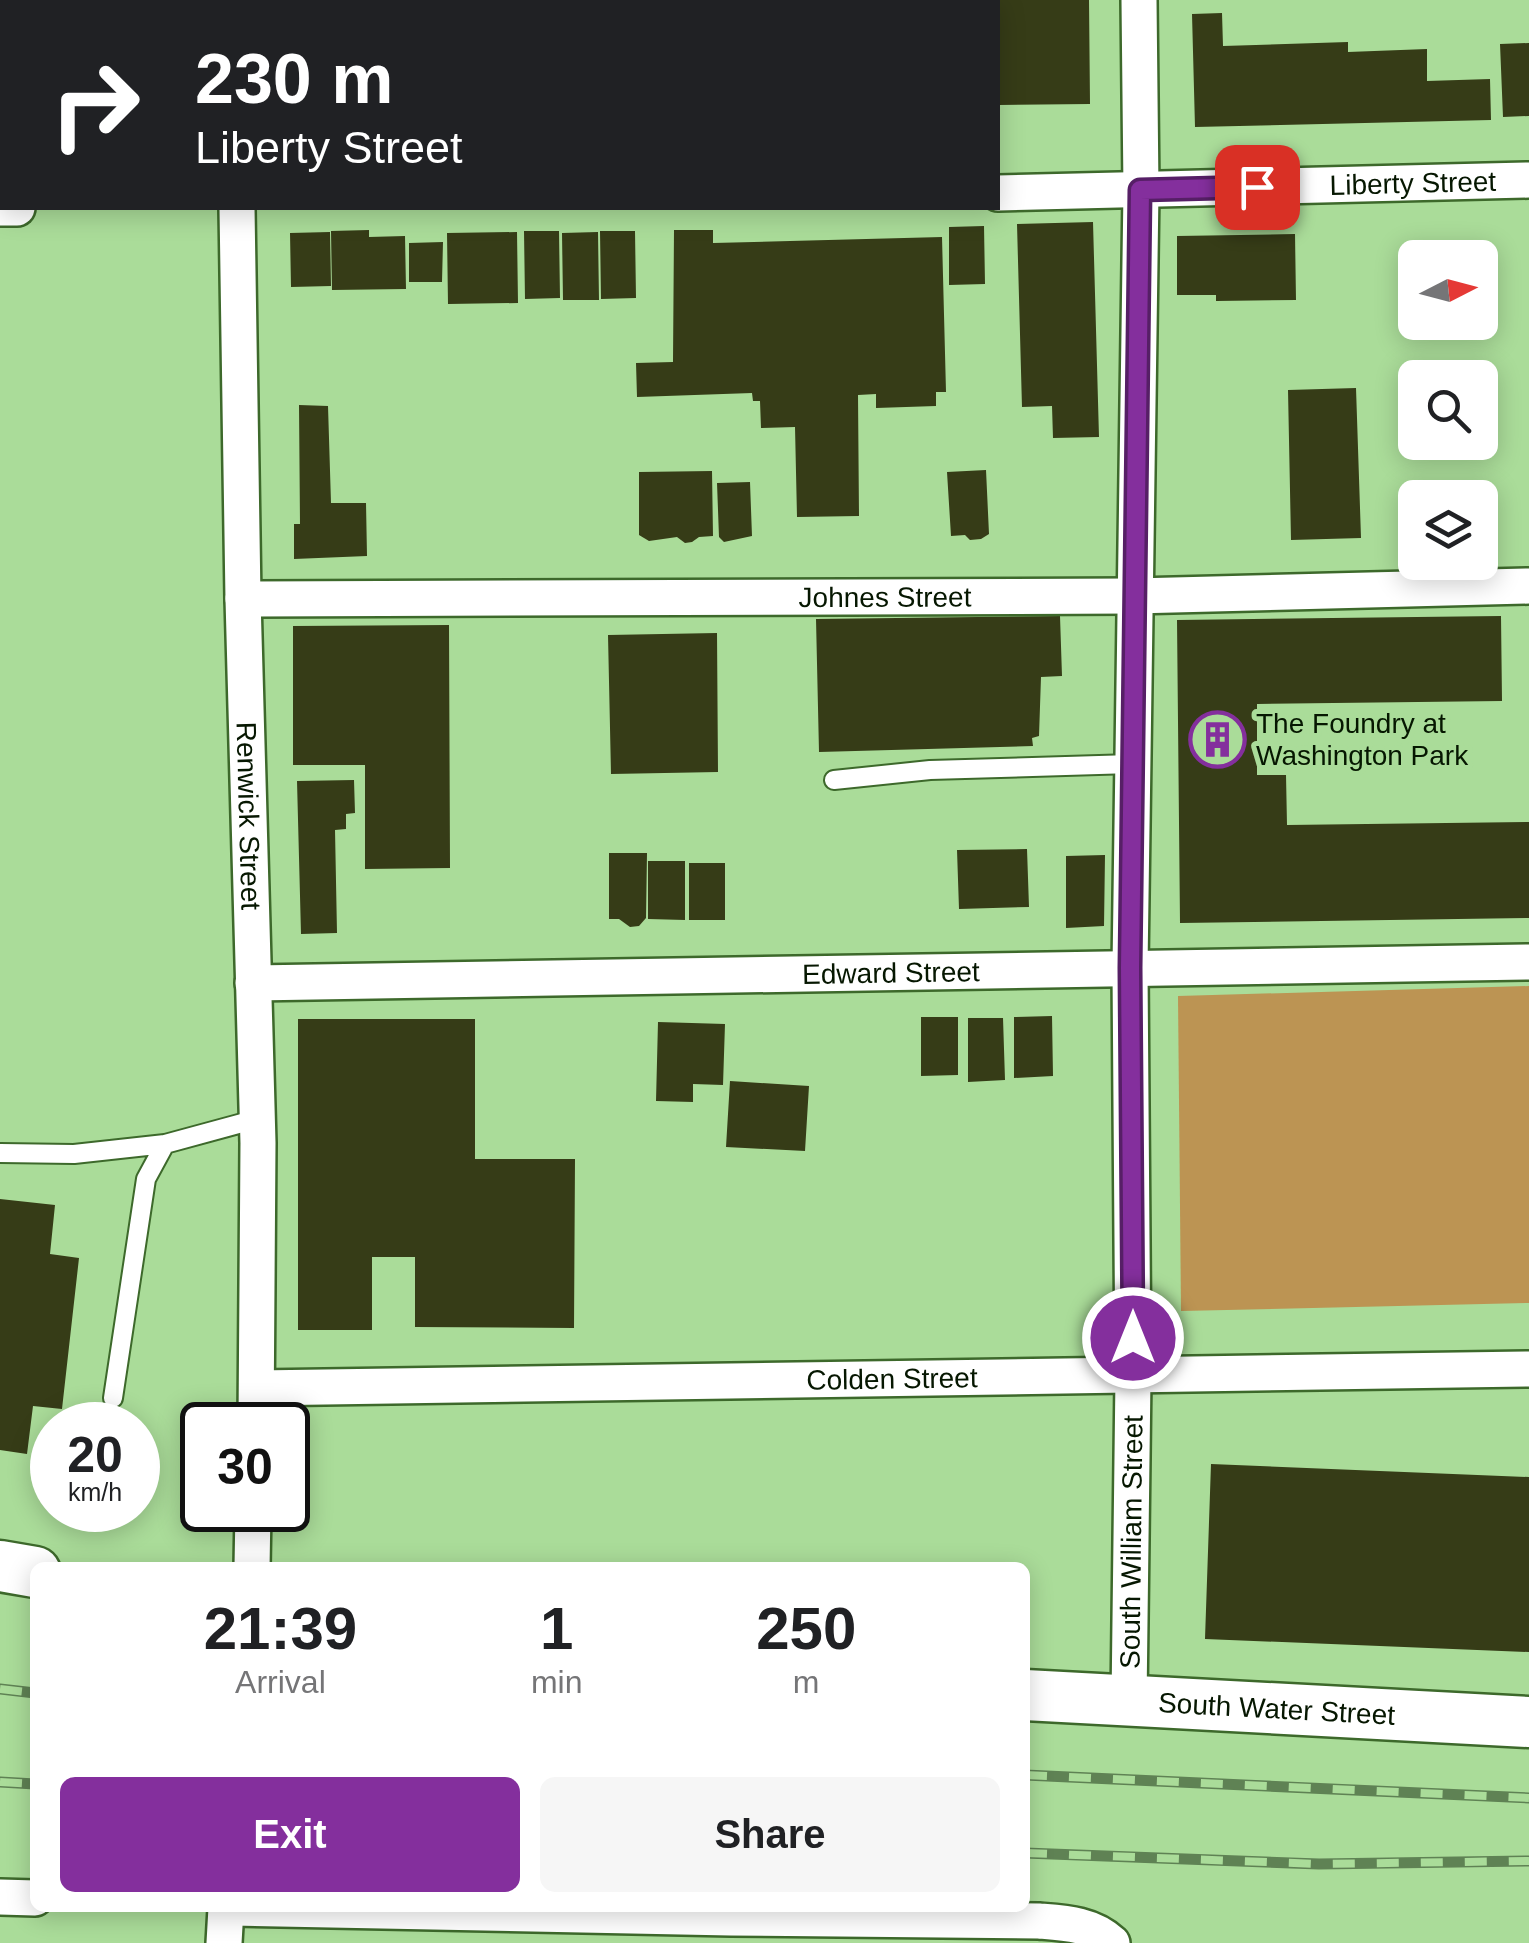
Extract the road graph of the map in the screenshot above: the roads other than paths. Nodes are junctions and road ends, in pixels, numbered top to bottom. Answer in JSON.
{"nodes":[{"id":1,"x":1138,"y":0,"type":"edge"},
{"id":2,"x":1529,"y":180,"type":"edge"},
{"id":3,"x":1140,"y":190,"type":"junction"},
{"id":4,"x":1000,"y":193,"type":"edge"},
{"id":5,"x":237,"y":210,"type":"edge"},
{"id":6,"x":1529,"y":586,"type":"edge"},
{"id":7,"x":1134,"y":596,"type":"junction"},
{"id":8,"x":242,"y":600,"type":"junction"},
{"id":9,"x":1132,"y":764,"type":"junction"},
{"id":10,"x":834,"y":780,"type":"dead end"},
{"id":11,"x":1529,"y":962,"type":"edge"},
{"id":12,"x":1130,"y":968,"type":"junction"},
{"id":13,"x":253,"y":983,"type":"junction"},
{"id":14,"x":257,"y":1120,"type":"junction"},
{"id":15,"x":164,"y":1144,"type":"junction"},
{"id":16,"x":0,"y":1152,"type":"edge"},
{"id":17,"x":1529,"y":1369,"type":"edge"},
{"id":18,"x":1133,"y":1376,"type":"junction"},
{"id":19,"x":257,"y":1388,"type":"junction"},
{"id":20,"x":113,"y":1398,"type":"dead end"},
{"id":21,"x":257,"y":1402,"type":"edge"},
{"id":22,"x":253,"y":1532,"type":"edge"},
{"id":23,"x":252,"y":1562,"type":"edge"},
{"id":24,"x":0,"y":1566,"type":"edge"},
{"id":25,"x":30,"y":1571,"type":"edge"},
{"id":26,"x":1030,"y":1695,"type":"edge"},
{"id":27,"x":1129,"y":1702,"type":"junction"},
{"id":28,"x":1529,"y":1722,"type":"edge"},
{"id":29,"x":0,"y":1896,"type":"edge"},
{"id":30,"x":30,"y":1898,"type":"edge"},
{"id":31,"x":229,"y":1912,"type":"edge"},
{"id":32,"x":318,"y":1912,"type":"edge"},
{"id":33,"x":734,"y":1931,"type":"edge"},
{"id":34,"x":224,"y":1943,"type":"edge"},
{"id":35,"x":1112,"y":1943,"type":"edge"}],
"edges":[{"from":1,"to":3,"type":"street","name":"South William Street"},
{"from":2,"to":3,"type":"street","name":"Liberty Street"},
{"from":3,"to":4,"type":"street","name":"Liberty Street"},
{"from":3,"to":7,"type":"street","name":"South William Street"},
{"from":5,"to":8,"type":"street","name":"Renwick Street"},
{"from":6,"to":7,"type":"street","name":"Johnes Street"},
{"from":7,"to":8,"type":"street","name":"Johnes Street"},
{"from":7,"to":9,"type":"street","name":"South William Street"},
{"from":8,"to":13,"type":"street","name":"Renwick Street"},
{"from":9,"to":10,"type":"lane"},
{"from":9,"to":12,"type":"street","name":"South William Street"},
{"from":11,"to":12,"type":"street","name":"Edward Street"},
{"from":12,"to":13,"type":"street","name":"Edward Street"},
{"from":12,"to":18,"type":"street","name":"South William Street"},
{"from":13,"to":14,"type":"street","name":"Renwick Street"},
{"from":14,"to":15,"type":"lane"},
{"from":14,"to":19,"type":"street","name":"Renwick Street"},
{"from":15,"to":16,"type":"lane"},
{"from":15,"to":20,"type":"lane"},
{"from":17,"to":18,"type":"street","name":"Colden Street"},
{"from":18,"to":19,"type":"street","name":"Colden Street"},
{"from":18,"to":27,"type":"street","name":"South William Street"},
{"from":19,"to":21,"type":"street","name":"Renwick Street"},
{"from":22,"to":23,"type":"street"},
{"from":24,"to":25,"type":"street"},
{"from":26,"to":27,"type":"street","name":"South Water Street"},
{"from":27,"to":28,"type":"street","name":"South Water Street"},
{"from":29,"to":30,"type":"street"},
{"from":31,"to":34,"type":"street"},
{"from":32,"to":33,"type":"street"},
{"from":33,"to":35,"type":"street"}]}
